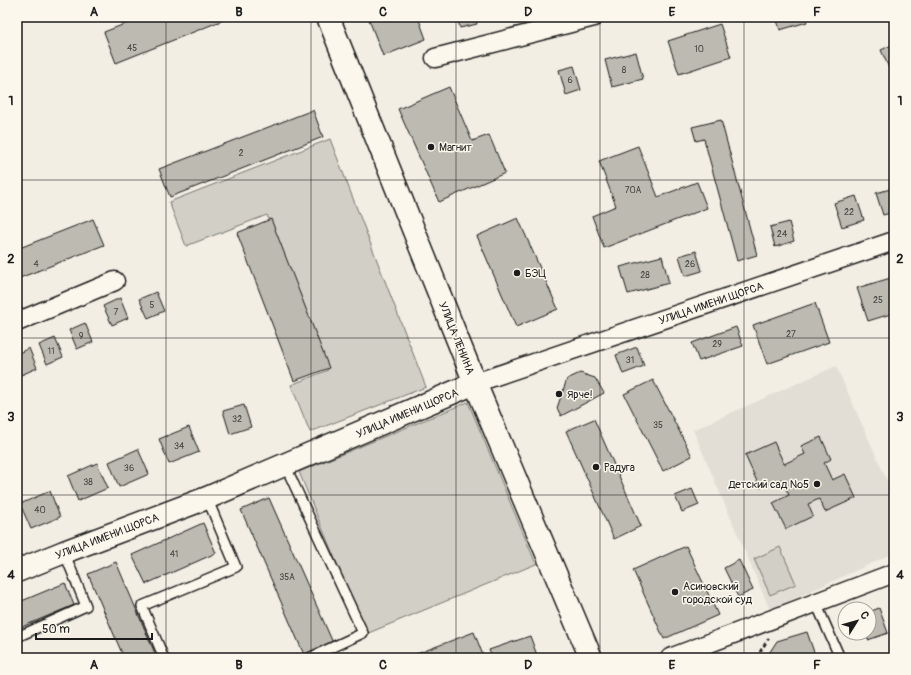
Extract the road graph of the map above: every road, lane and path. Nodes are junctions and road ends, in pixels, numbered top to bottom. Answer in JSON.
{"nodes":[{"id":1,"x":328,"y":17,"type":"edge"},
{"id":2,"x":594,"y":17,"type":"edge"},
{"id":3,"x":434,"y":58,"type":"dead end"},
{"id":4,"x":894,"y":241,"type":"edge"},
{"id":5,"x":115,"y":281,"type":"dead end"},
{"id":6,"x":17,"y":322,"type":"edge"},
{"id":7,"x":475,"y":383,"type":"junction"},
{"id":8,"x":285,"y":465,"type":"junction"},
{"id":9,"x":207,"y":498,"type":"junction"},
{"id":10,"x":64,"y":552,"type":"junction"},
{"id":11,"x":17,"y":571,"type":"edge"},
{"id":12,"x":894,"y":573,"type":"edge"},
{"id":13,"x":816,"y":603,"type":"junction"},
{"id":14,"x":770,"y":636,"type":"dead end"},
{"id":15,"x":17,"y":637,"type":"edge"},
{"id":16,"x":17,"y":653,"type":"edge"},
{"id":17,"x":19,"y":658,"type":"edge"},
{"id":18,"x":164,"y":658,"type":"edge"},
{"id":19,"x":309,"y":658,"type":"edge"},
{"id":20,"x":590,"y":658,"type":"edge"},
{"id":21,"x":670,"y":658,"type":"edge"},
{"id":22,"x":756,"y":658,"type":"edge"},
{"id":23,"x":840,"y":658,"type":"edge"}],
"edges":[{"from":1,"to":7,"type":"main road","name":"УЛИЦА ЛЕНИНА"},
{"from":2,"to":3,"type":"street"},
{"from":4,"to":7,"type":"street","name":"УЛИЦА ИМЕНИ ЩОРСА"},
{"from":5,"to":6,"type":"street"},
{"from":7,"to":8,"type":"main road","name":"УЛИЦА ИМЕНИ ЩОРСА"},
{"from":7,"to":20,"type":"main road","name":"УЛИЦА ЛЕНИНА"},
{"from":8,"to":9,"type":"main road","name":"УЛИЦА ИМЕНИ ЩОРСА"},
{"from":8,"to":19,"type":"lane"},
{"from":9,"to":10,"type":"main road","name":"УЛИЦА ИМЕНИ ЩОРСА"},
{"from":9,"to":18,"type":"lane"},
{"from":10,"to":11,"type":"main road","name":"УЛИЦА ИМЕНИ ЩОРСА"},
{"from":10,"to":15,"type":"lane"},
{"from":12,"to":13,"type":"street"},
{"from":13,"to":21,"type":"street"},
{"from":13,"to":23,"type":"lane"},
{"from":14,"to":22,"type":"path"},
{"from":16,"to":17,"type":"lane"}]}
